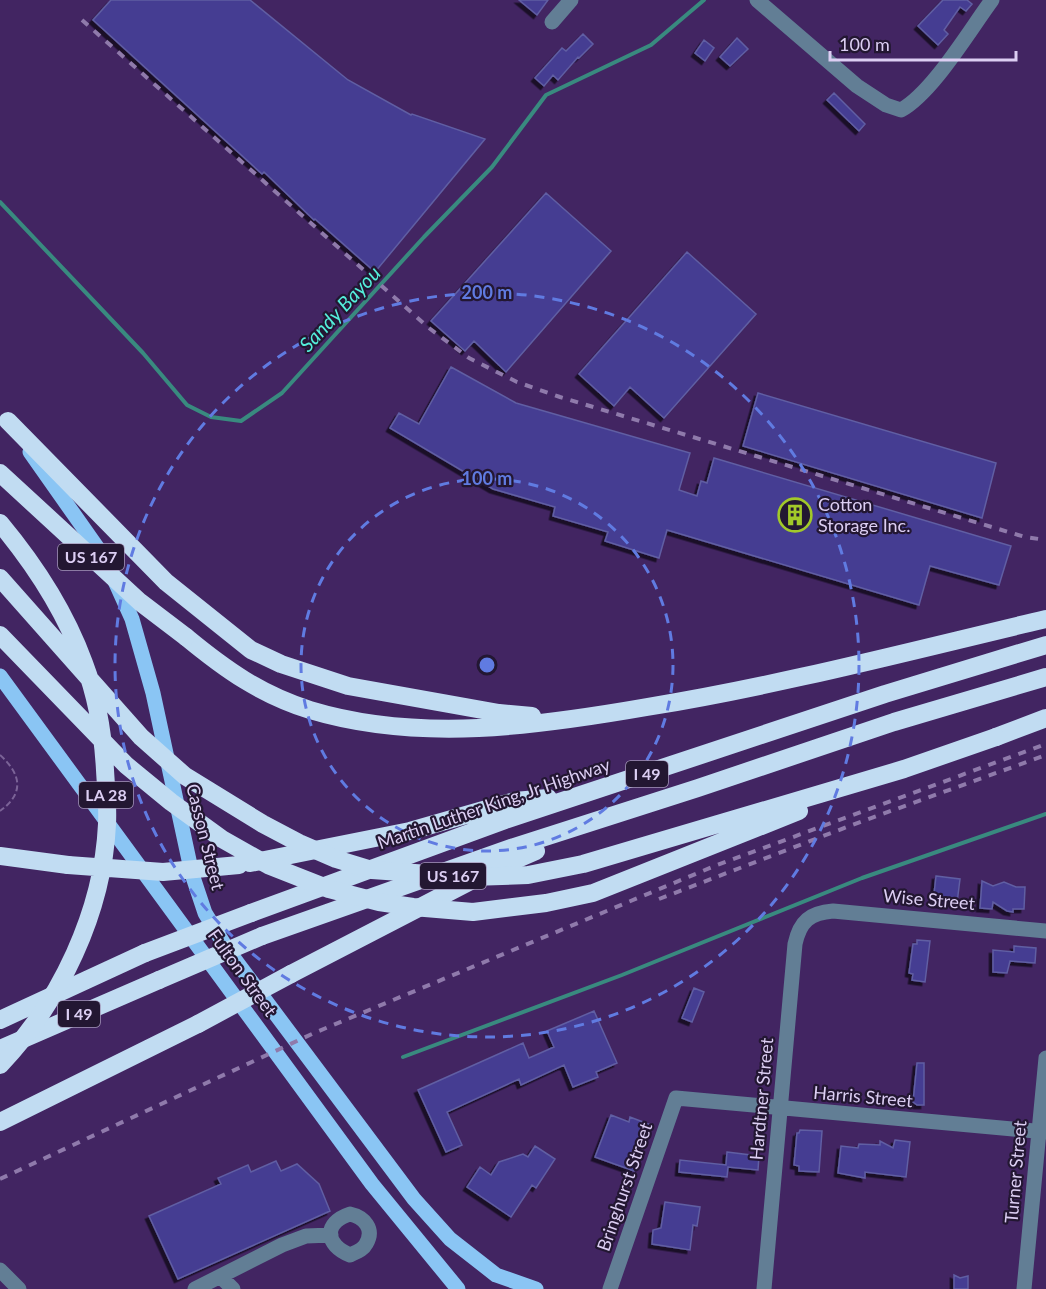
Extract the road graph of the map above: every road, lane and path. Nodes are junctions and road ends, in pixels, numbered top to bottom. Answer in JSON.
{"nodes":[{"id":1,"x":571,"y":0,"type":"edge"},
{"id":2,"x":757,"y":0,"type":"edge"},
{"id":3,"x":992,"y":0,"type":"edge"},
{"id":4,"x":552,"y":22,"type":"dead end"},
{"id":5,"x":4,"y":418,"type":"edge"},
{"id":6,"x":0,"y":473,"type":"edge"},
{"id":7,"x":0,"y":523,"type":"edge"},
{"id":8,"x":0,"y":579,"type":"edge"},
{"id":9,"x":1046,"y":619,"type":"edge"},
{"id":10,"x":0,"y":635,"type":"edge"},
{"id":11,"x":1046,"y":645,"type":"edge"},
{"id":12,"x":0,"y":676,"type":"edge"},
{"id":13,"x":1046,"y":677,"type":"edge"},
{"id":14,"x":1046,"y":718,"type":"edge"},
{"id":15,"x":579,"y":720,"type":"junction"},
{"id":16,"x":0,"y":755,"type":"edge"},
{"id":17,"x":904,"y":769,"type":"junction"},
{"id":18,"x":583,"y":795,"type":"junction"},
{"id":19,"x":625,"y":811,"type":"junction"},
{"id":20,"x":0,"y":812,"type":"edge"},
{"id":21,"x":0,"y":856,"type":"edge"},
{"id":22,"x":810,"y":916,"type":"joint"},
{"id":23,"x":1046,"y":931,"type":"edge"},
{"id":24,"x":0,"y":1020,"type":"edge"},
{"id":25,"x":0,"y":1048,"type":"edge"},
{"id":26,"x":1046,"y":1058,"type":"edge"},
{"id":27,"x":0,"y":1065,"type":"edge"},
{"id":28,"x":676,"y":1098,"type":"joint"},
{"id":29,"x":781,"y":1109,"type":"junction"},
{"id":30,"x":0,"y":1122,"type":"edge"},
{"id":31,"x":1042,"y":1132,"type":"edge"},
{"id":32,"x":331,"y":1235,"type":"dead end"},
{"id":33,"x":0,"y":1270,"type":"edge"},
{"id":34,"x":221,"y":1277,"type":"junction"},
{"id":35,"x":19,"y":1289,"type":"edge"},
{"id":36,"x":195,"y":1289,"type":"edge"},
{"id":37,"x":233,"y":1289,"type":"edge"},
{"id":38,"x":458,"y":1289,"type":"edge"},
{"id":39,"x":536,"y":1289,"type":"edge"},
{"id":40,"x":610,"y":1289,"type":"edge"},
{"id":41,"x":764,"y":1289,"type":"edge"},
{"id":42,"x":1024,"y":1289,"type":"edge"}],
"edges":[{"from":1,"to":4,"type":"street"},
{"from":2,"to":3,"type":"street"},
{"from":5,"to":15,"type":"highway"},
{"from":5,"to":39,"type":"main road","name":"Casson Street"},
{"from":6,"to":15,"type":"highway","number":"US 167","bridge":true},
{"from":7,"to":27,"type":"highway","number":"LA 28","bridge":true},
{"from":8,"to":17,"type":"highway","number":"US 167","bridge":true},
{"from":9,"to":15,"type":"highway","number":"US 167"},
{"from":10,"to":17,"type":"highway","bridge":true},
{"from":11,"to":18,"type":"highway","name":"Martin Luther King, Jr Highway","number":"I 49"},
{"from":12,"to":38,"type":"main road","name":"Fulton Street"},
{"from":13,"to":19,"type":"highway","number":"I 49"},
{"from":14,"to":17,"type":"highway","number":"US 167","bridge":true},
{"from":16,"to":20,"type":"path"},
{"from":18,"to":21,"type":"highway","bridge":true},
{"from":18,"to":24,"type":"highway","name":"Martin Luther King, Jr Highway","number":"I 49","bridge":true},
{"from":19,"to":25,"type":"highway","number":"I 49","bridge":true},
{"from":19,"to":30,"type":"highway","bridge":true},
{"from":22,"to":23,"type":"street","name":"Wise Street"},
{"from":22,"to":29,"type":"street","name":"Hardtner Street"},
{"from":26,"to":31,"type":"street","name":"Turner Street"},
{"from":28,"to":29,"type":"street","name":"Harris Street"},
{"from":28,"to":40,"type":"street","name":"Bringhurst Street"},
{"from":29,"to":31,"type":"street","name":"Harris Street"},
{"from":29,"to":41,"type":"street","name":"Hardtner Street"},
{"from":31,"to":42,"type":"street","name":"Turner Street"},
{"from":32,"to":34,"type":"street"},
{"from":33,"to":35,"type":"street"},
{"from":34,"to":36,"type":"street"},
{"from":34,"to":37,"type":"street"}]}
